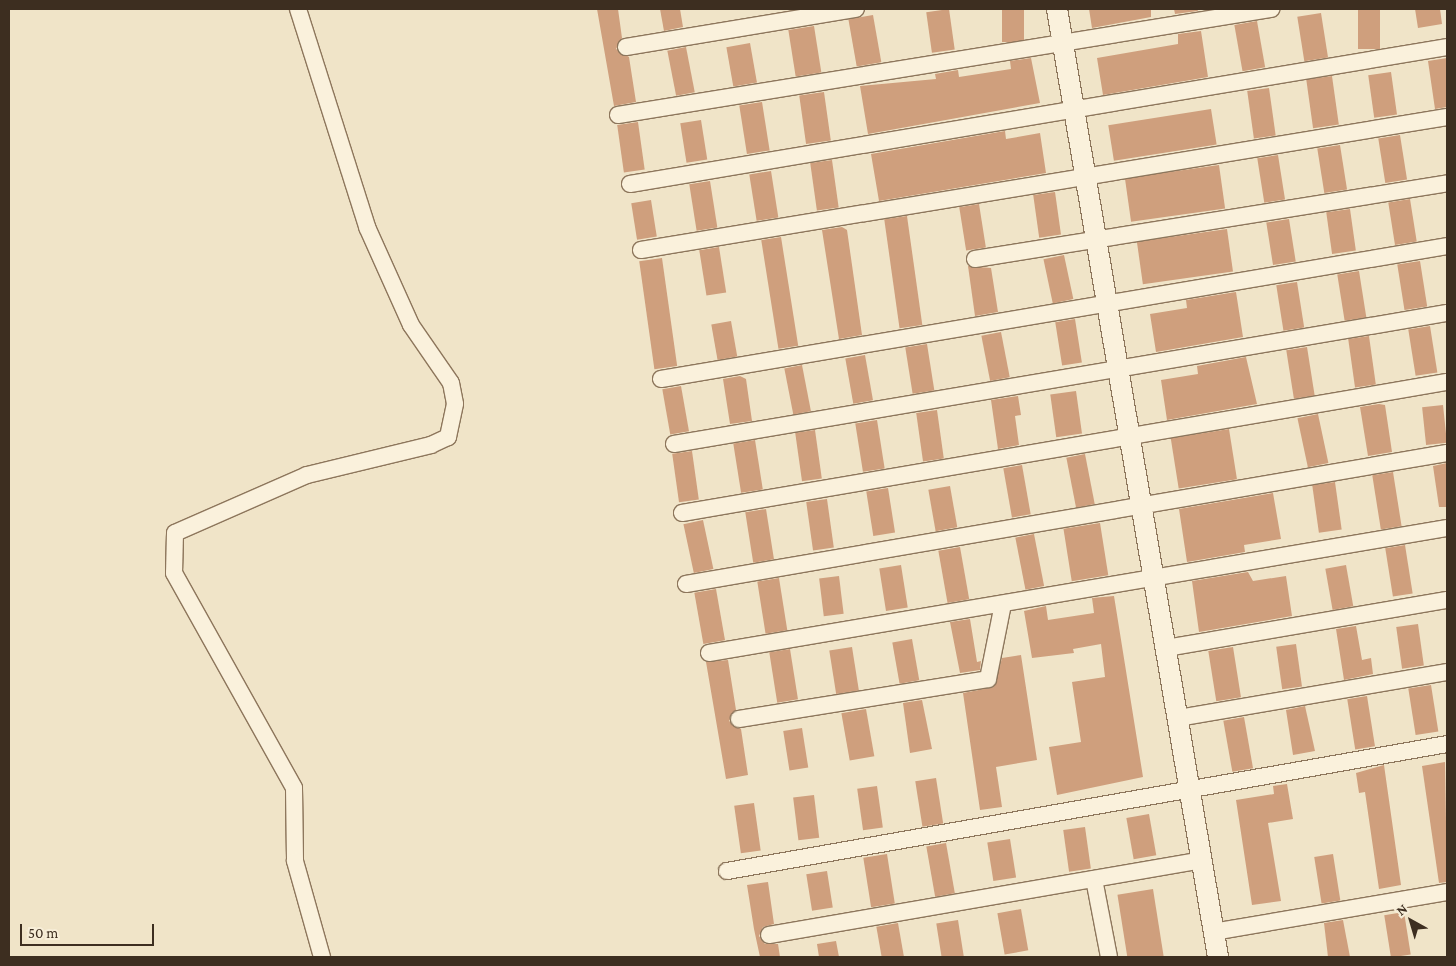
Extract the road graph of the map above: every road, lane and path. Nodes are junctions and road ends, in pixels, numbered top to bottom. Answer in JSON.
{"nodes":[{"id":1,"x":298,"y":9,"type":"edge"},
{"id":2,"x":856,"y":9,"type":"edge"},
{"id":3,"x":1057,"y":9,"type":"edge"},
{"id":4,"x":1271,"y":9,"type":"edge"},
{"id":5,"x":1064,"y":44,"type":"junction"},
{"id":6,"x":626,"y":47,"type":"dead end"},
{"id":7,"x":1447,"y":47,"type":"edge"},
{"id":8,"x":1075,"y":112,"type":"junction"},
{"id":9,"x":618,"y":115,"type":"dead end"},
{"id":10,"x":1447,"y":117,"type":"edge"},
{"id":11,"x":1087,"y":178,"type":"junction"},
{"id":12,"x":1447,"y":183,"type":"edge"},
{"id":13,"x":630,"y":184,"type":"dead end"},
{"id":14,"x":1097,"y":240,"type":"junction"},
{"id":15,"x":1447,"y":246,"type":"edge"},
{"id":16,"x":641,"y":250,"type":"dead end"},
{"id":17,"x":975,"y":259,"type":"dead end"},
{"id":18,"x":1108,"y":303,"type":"junction"},
{"id":19,"x":1447,"y":313,"type":"edge"},
{"id":20,"x":1119,"y":368,"type":"junction"},
{"id":21,"x":661,"y":379,"type":"dead end"},
{"id":22,"x":1447,"y":382,"type":"edge"},
{"id":23,"x":1131,"y":437,"type":"junction"},
{"id":24,"x":674,"y":444,"type":"dead end"},
{"id":25,"x":1447,"y":453,"type":"edge"},
{"id":26,"x":1142,"y":506,"type":"junction"},
{"id":27,"x":682,"y":513,"type":"dead end"},
{"id":28,"x":1447,"y":528,"type":"edge"},
{"id":29,"x":1155,"y":579,"type":"junction"},
{"id":30,"x":686,"y":584,"type":"dead end"},
{"id":31,"x":1447,"y":600,"type":"edge"},
{"id":32,"x":1003,"y":604,"type":"junction"},
{"id":33,"x":1166,"y":648,"type":"junction"},
{"id":34,"x":709,"y":653,"type":"dead end"},
{"id":35,"x":1447,"y":672,"type":"edge"},
{"id":36,"x":1178,"y":718,"type":"junction"},
{"id":37,"x":739,"y":719,"type":"dead end"},
{"id":38,"x":1447,"y":744,"type":"edge"},
{"id":39,"x":1189,"y":786,"type":"junction"},
{"id":40,"x":1201,"y":860,"type":"junction"},
{"id":41,"x":727,"y":871,"type":"dead end"},
{"id":42,"x":1094,"y":879,"type":"junction"},
{"id":43,"x":1447,"y":892,"type":"edge"},
{"id":44,"x":1213,"y":932,"type":"junction"},
{"id":45,"x":769,"y":935,"type":"dead end"},
{"id":46,"x":322,"y":957,"type":"edge"},
{"id":47,"x":1109,"y":957,"type":"edge"},
{"id":48,"x":1218,"y":957,"type":"edge"}],
"edges":[{"from":1,"to":46,"type":"street"},
{"from":2,"to":6,"type":"street"},
{"from":3,"to":5,"type":"street"},
{"from":4,"to":5,"type":"street"},
{"from":5,"to":8,"type":"street"},
{"from":5,"to":9,"type":"street"},
{"from":7,"to":8,"type":"street"},
{"from":8,"to":11,"type":"street"},
{"from":8,"to":13,"type":"street"},
{"from":10,"to":11,"type":"street"},
{"from":11,"to":14,"type":"street"},
{"from":11,"to":16,"type":"street"},
{"from":12,"to":14,"type":"street"},
{"from":14,"to":17,"type":"street"},
{"from":14,"to":18,"type":"street"},
{"from":15,"to":18,"type":"street"},
{"from":18,"to":20,"type":"street"},
{"from":18,"to":21,"type":"street"},
{"from":19,"to":20,"type":"street"},
{"from":20,"to":23,"type":"street"},
{"from":20,"to":24,"type":"street"},
{"from":22,"to":23,"type":"street"},
{"from":23,"to":26,"type":"street"},
{"from":23,"to":27,"type":"street"},
{"from":25,"to":26,"type":"street"},
{"from":26,"to":29,"type":"street"},
{"from":26,"to":30,"type":"street"},
{"from":28,"to":29,"type":"street"},
{"from":29,"to":32,"type":"street"},
{"from":29,"to":33,"type":"street"},
{"from":31,"to":33,"type":"street"},
{"from":32,"to":34,"type":"street"},
{"from":32,"to":37,"type":"street"},
{"from":33,"to":36,"type":"street"},
{"from":35,"to":36,"type":"street"},
{"from":36,"to":39,"type":"street"},
{"from":38,"to":39,"type":"street"},
{"from":39,"to":40,"type":"street"},
{"from":39,"to":41,"type":"street"},
{"from":40,"to":42,"type":"street"},
{"from":40,"to":44,"type":"street"},
{"from":42,"to":45,"type":"street"},
{"from":42,"to":47,"type":"street"},
{"from":43,"to":44,"type":"street"},
{"from":44,"to":48,"type":"street"}]}
